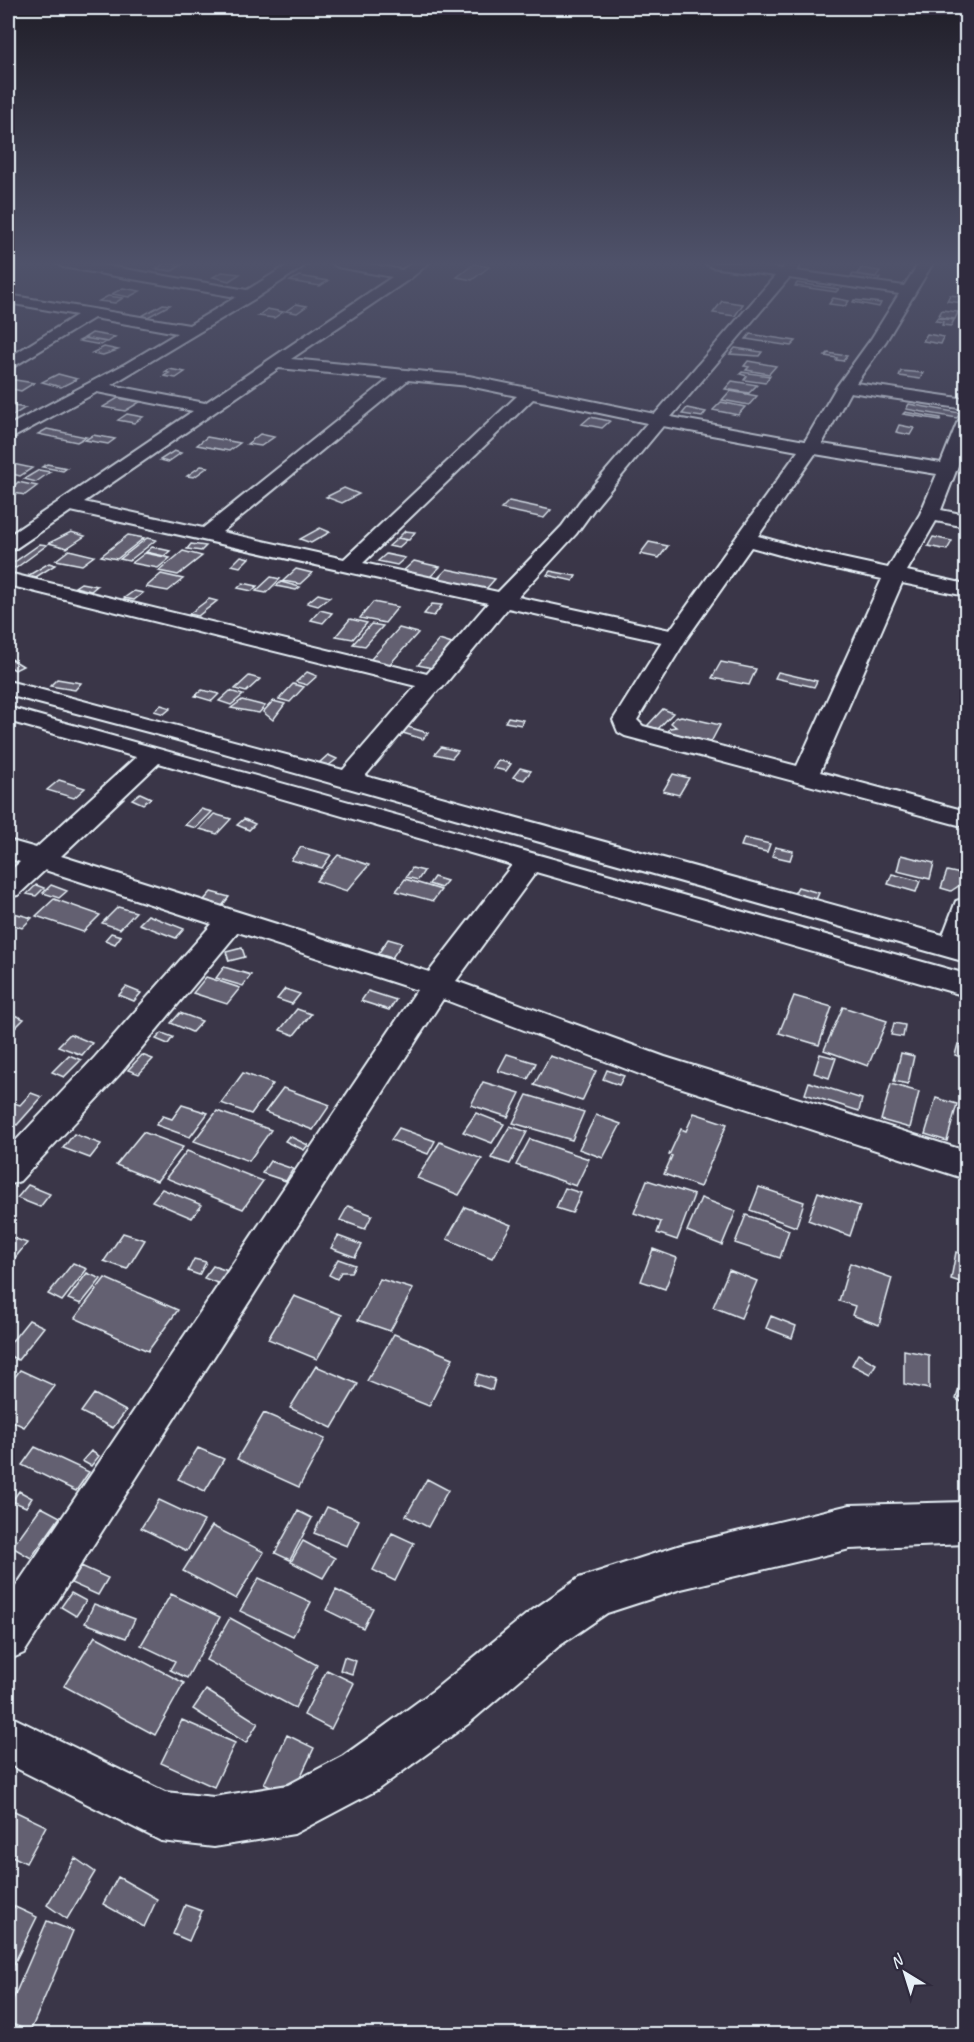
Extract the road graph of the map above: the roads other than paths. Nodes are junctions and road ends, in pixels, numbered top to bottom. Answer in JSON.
{"nodes":[{"id":1,"x":143,"y":358,"type":"edge"},
{"id":2,"x":283,"y":358,"type":"edge"},
{"id":3,"x":712,"y":358,"type":"edge"},
{"id":4,"x":865,"y":358,"type":"edge"},
{"id":5,"x":276,"y":363,"type":"junction"},
{"id":6,"x":403,"y":376,"type":"junction"},
{"id":7,"x":845,"y":386,"type":"junction"},
{"id":8,"x":96,"y":387,"type":"junction"},
{"id":9,"x":529,"y":394,"type":"junction"},
{"id":10,"x":209,"y":408,"type":"junction"},
{"id":11,"x":966,"y":408,"type":"edge"},
{"id":12,"x":661,"y":420,"type":"junction"},
{"id":13,"x":8,"y":433,"type":"edge"},
{"id":14,"x":809,"y":448,"type":"junction"},
{"id":15,"x":956,"y":462,"type":"edge"},
{"id":16,"x":67,"y":504,"type":"junction"},
{"id":17,"x":930,"y":514,"type":"junction"},
{"id":18,"x":966,"y":521,"type":"edge"},
{"id":19,"x":206,"y":535,"type":"junction"},
{"id":20,"x":746,"y":539,"type":"junction"},
{"id":21,"x":8,"y":545,"type":"edge"},
{"id":22,"x":348,"y":566,"type":"junction"},
{"id":23,"x":894,"y":576,"type":"junction"},
{"id":24,"x":8,"y":579,"type":"edge"},
{"id":25,"x":966,"y":590,"type":"edge"},
{"id":26,"x":503,"y":600,"type":"junction"},
{"id":27,"x":676,"y":638,"type":"junction"},
{"id":28,"x":434,"y":682,"type":"junction"},
{"id":29,"x":8,"y":688,"type":"edge"},
{"id":30,"x":8,"y":714,"type":"edge"},
{"id":31,"x":154,"y":754,"type":"junction"},
{"id":32,"x":805,"y":777,"type":"junction"},
{"id":33,"x":348,"y":780,"type":"junction"},
{"id":34,"x":966,"y":819,"type":"edge"},
{"id":35,"x":8,"y":849,"type":"edge"},
{"id":36,"x":41,"y":859,"type":"junction"},
{"id":37,"x":530,"y":861,"type":"junction"},
{"id":38,"x":8,"y":888,"type":"edge"},
{"id":39,"x":966,"y":908,"type":"edge"},
{"id":40,"x":232,"y":920,"type":"junction"},
{"id":41,"x":960,"y":950,"type":"edge"},
{"id":42,"x":436,"y":985,"type":"junction"},
{"id":43,"x":966,"y":985,"type":"edge"},
{"id":44,"x":966,"y":1165,"type":"edge"},
{"id":45,"x":8,"y":1171,"type":"edge"},
{"id":46,"x":966,"y":1523,"type":"edge"},
{"id":47,"x":8,"y":1637,"type":"edge"},
{"id":48,"x":8,"y":1739,"type":"edge"}],
"edges":[{"from":1,"to":8,"type":"street"},
{"from":2,"to":5,"type":"street"},
{"from":3,"to":12,"type":"street"},
{"from":4,"to":7,"type":"street"},
{"from":5,"to":6,"type":"street"},
{"from":5,"to":10,"type":"street"},
{"from":6,"to":9,"type":"street"},
{"from":6,"to":19,"type":"street"},
{"from":7,"to":11,"type":"street"},
{"from":7,"to":14,"type":"street"},
{"from":8,"to":10,"type":"street"},
{"from":8,"to":13,"type":"street"},
{"from":9,"to":12,"type":"street"},
{"from":9,"to":22,"type":"street"},
{"from":10,"to":16,"type":"street"},
{"from":11,"to":15,"type":"street"},
{"from":12,"to":14,"type":"street"},
{"from":12,"to":26,"type":"street"},
{"from":14,"to":15,"type":"street"},
{"from":14,"to":20,"type":"street"},
{"from":15,"to":17,"type":"street"},
{"from":16,"to":19,"type":"street"},
{"from":16,"to":21,"type":"street"},
{"from":17,"to":18,"type":"street"},
{"from":17,"to":23,"type":"street"},
{"from":19,"to":22,"type":"street"},
{"from":20,"to":23,"type":"street"},
{"from":20,"to":27,"type":"street"},
{"from":22,"to":26,"type":"street"},
{"from":23,"to":25,"type":"street"},
{"from":23,"to":32,"type":"street"},
{"from":24,"to":28,"type":"street"},
{"from":26,"to":27,"type":"street"},
{"from":26,"to":28,"type":"street"},
{"from":27,"to":32,"type":"street"},
{"from":28,"to":33,"type":"street"},
{"from":29,"to":33,"type":"street"},
{"from":30,"to":31,"type":"street"},
{"from":31,"to":36,"type":"street"},
{"from":31,"to":37,"type":"street"},
{"from":32,"to":34,"type":"street"},
{"from":33,"to":41,"type":"street"},
{"from":35,"to":36,"type":"street"},
{"from":36,"to":38,"type":"street"},
{"from":36,"to":40,"type":"street"},
{"from":37,"to":42,"type":"street"},
{"from":37,"to":43,"type":"street"},
{"from":39,"to":41,"type":"street"},
{"from":40,"to":42,"type":"street"},
{"from":40,"to":45,"type":"street"},
{"from":42,"to":44,"type":"street"},
{"from":42,"to":47,"type":"street"},
{"from":46,"to":48,"type":"street"}]}
